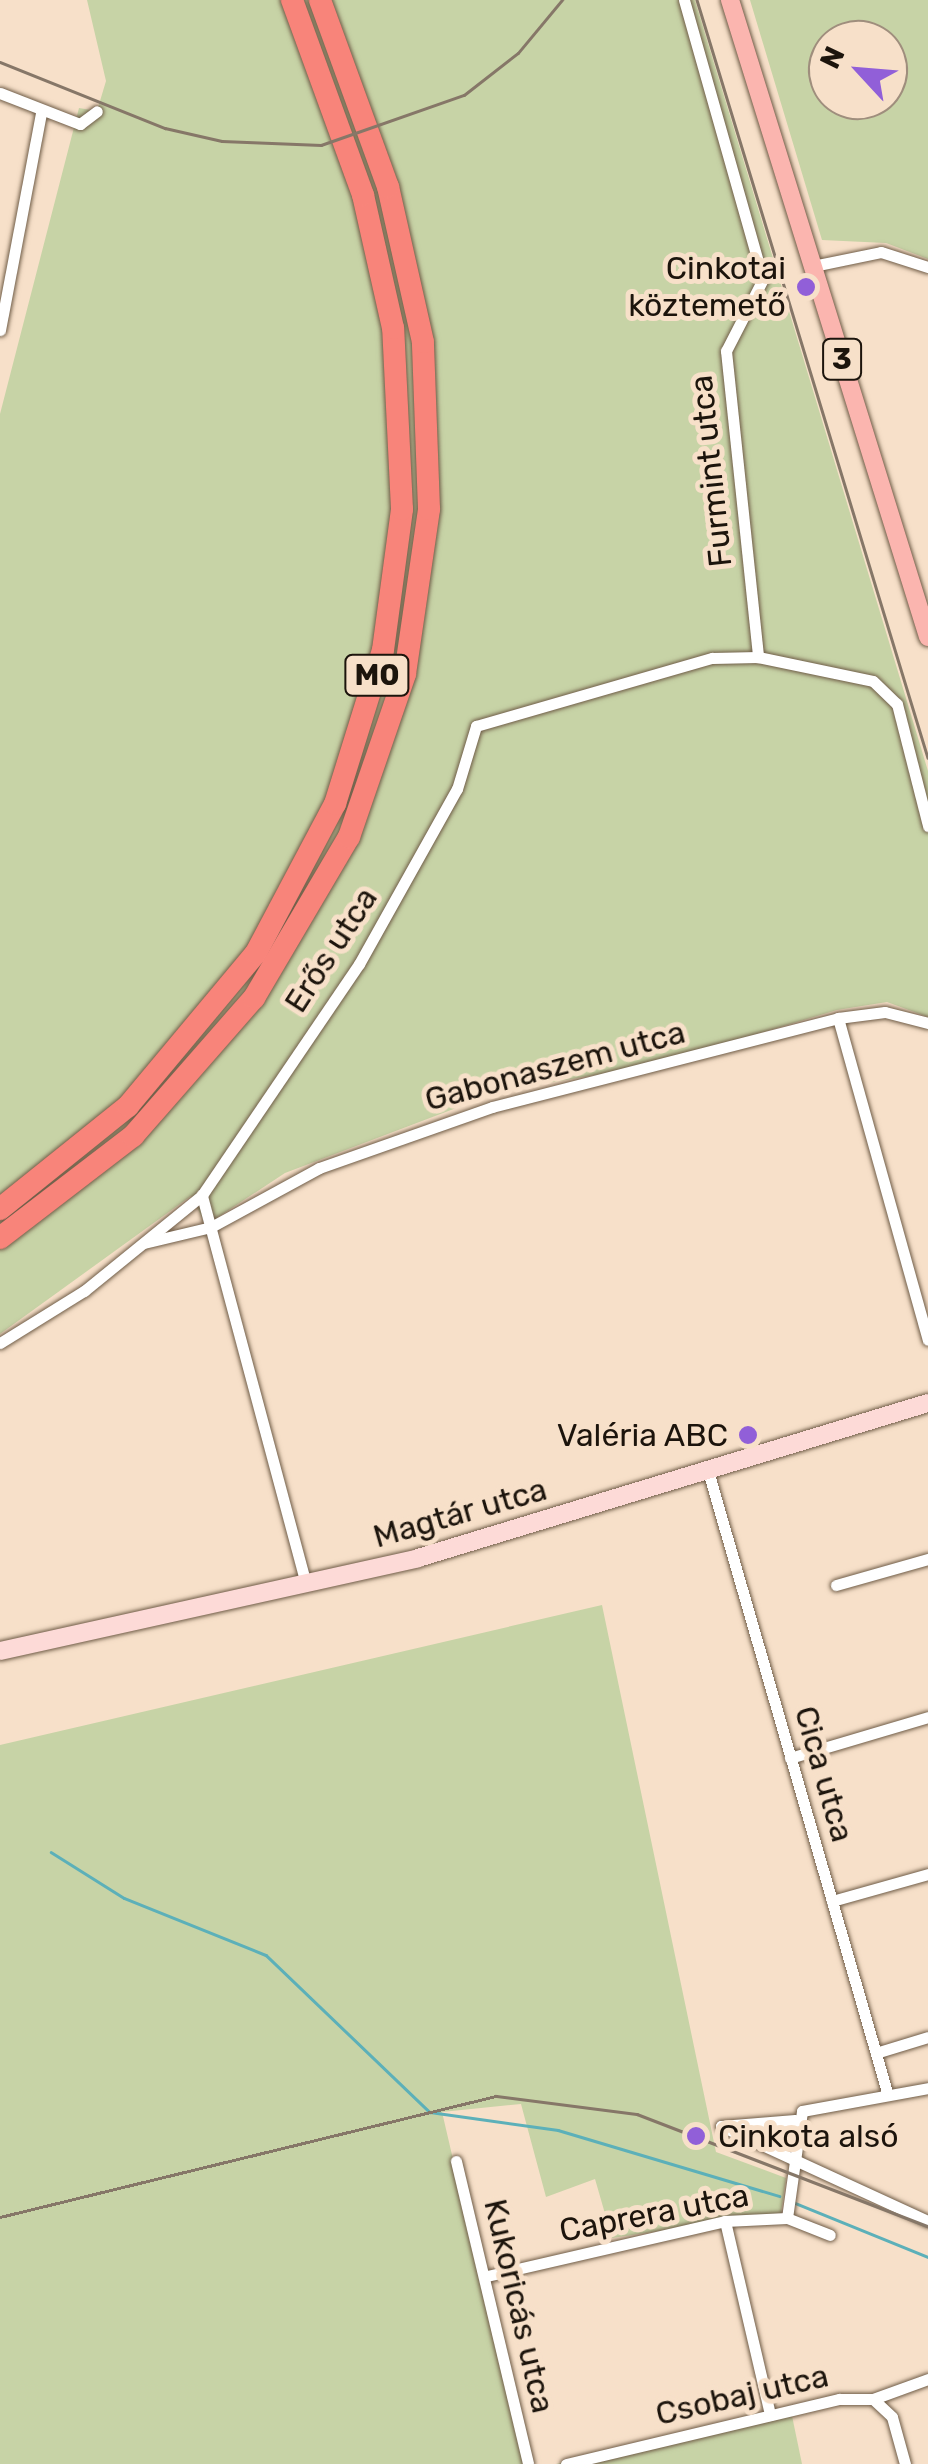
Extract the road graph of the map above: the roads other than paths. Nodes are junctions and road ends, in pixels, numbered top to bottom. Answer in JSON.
{"nodes":[{"id":1,"x":292,"y":0,"type":"edge"},
{"id":2,"x":320,"y":0,"type":"edge"},
{"id":3,"x":684,"y":0,"type":"edge"},
{"id":4,"x":730,"y":0,"type":"edge"},
{"id":5,"x":0,"y":93,"type":"edge"},
{"id":6,"x":97,"y":111,"type":"dead end"},
{"id":7,"x":41,"y":112,"type":"junction"},
{"id":8,"x":813,"y":266,"type":"junction"},
{"id":9,"x":928,"y":268,"type":"edge"},
{"id":10,"x":0,"y":326,"type":"edge"},
{"id":11,"x":928,"y":637,"type":"edge"},
{"id":12,"x":758,"y":657,"type":"junction"},
{"id":13,"x":928,"y":826,"type":"edge"},
{"id":14,"x":838,"y":1018,"type":"junction"},
{"id":15,"x":928,"y":1023,"type":"edge"},
{"id":16,"x":202,"y":1195,"type":"junction"},
{"id":17,"x":0,"y":1210,"type":"edge"},
{"id":18,"x":211,"y":1226,"type":"junction"},
{"id":19,"x":0,"y":1238,"type":"edge"},
{"id":20,"x":144,"y":1243,"type":"junction"},
{"id":21,"x":928,"y":1340,"type":"edge"},
{"id":22,"x":0,"y":1343,"type":"edge"},
{"id":23,"x":928,"y":1403,"type":"edge"},
{"id":24,"x":708,"y":1471,"type":"junction"},
{"id":25,"x":928,"y":1560,"type":"edge"},
{"id":26,"x":306,"y":1584,"type":"junction"},
{"id":27,"x":836,"y":1585,"type":"dead end"},
{"id":28,"x":0,"y":1650,"type":"edge"},
{"id":29,"x":928,"y":1717,"type":"edge"},
{"id":30,"x":790,"y":1758,"type":"junction"},
{"id":31,"x":928,"y":1874,"type":"edge"},
{"id":32,"x":832,"y":1901,"type":"junction"},
{"id":33,"x":928,"y":2036,"type":"edge"},
{"id":34,"x":876,"y":2053,"type":"junction"},
{"id":35,"x":928,"y":2088,"type":"edge"},
{"id":36,"x":887,"y":2092,"type":"junction"},
{"id":37,"x":794,"y":2120,"type":"junction"},
{"id":38,"x":456,"y":2161,"type":"dead end"},
{"id":39,"x":793,"y":2162,"type":"junction"},
{"id":40,"x":787,"y":2218,"type":"junction"},
{"id":41,"x":928,"y":2220,"type":"edge"},
{"id":42,"x":725,"y":2222,"type":"junction"},
{"id":43,"x":830,"y":2235,"type":"dead end"},
{"id":44,"x":487,"y":2276,"type":"junction"},
{"id":45,"x":928,"y":2379,"type":"edge"},
{"id":46,"x":873,"y":2400,"type":"junction"},
{"id":47,"x":770,"y":2415,"type":"junction"},
{"id":48,"x":528,"y":2464,"type":"edge"},
{"id":49,"x":566,"y":2464,"type":"edge"},
{"id":50,"x":905,"y":2464,"type":"edge"}],
"edges":[{"from":1,"to":17,"type":"highway","number":"M0"},
{"from":2,"to":19,"type":"highway","number":"M0"},
{"from":3,"to":12,"type":"street","name":"Furmint utca"},
{"from":4,"to":8,"type":"main road","number":"3"},
{"from":5,"to":7,"type":"street"},
{"from":6,"to":7,"type":"street"},
{"from":7,"to":10,"type":"street"},
{"from":8,"to":9,"type":"street"},
{"from":8,"to":11,"type":"main road","number":"3"},
{"from":12,"to":13,"type":"street","name":"Erős utca"},
{"from":12,"to":16,"type":"street","name":"Erős utca"},
{"from":14,"to":15,"type":"street","name":"Gabonaszem utca"},
{"from":14,"to":18,"type":"street","name":"Gabonaszem utca"},
{"from":14,"to":21,"type":"street"},
{"from":16,"to":18,"type":"street"},
{"from":16,"to":20,"type":"street"},
{"from":18,"to":20,"type":"street","name":"Gabonaszem utca"},
{"from":18,"to":26,"type":"street"},
{"from":20,"to":22,"type":"street"},
{"from":23,"to":24,"type":"street","name":"Magtár utca"},
{"from":24,"to":26,"type":"street","name":"Magtár utca"},
{"from":24,"to":30,"type":"street","name":"Cica utca"},
{"from":25,"to":27,"type":"street"},
{"from":26,"to":28,"type":"street","name":"Magtár utca"},
{"from":29,"to":30,"type":"street"},
{"from":30,"to":32,"type":"street","name":"Cica utca"},
{"from":31,"to":32,"type":"street"},
{"from":32,"to":34,"type":"street","name":"Cica utca"},
{"from":33,"to":34,"type":"street"},
{"from":34,"to":36,"type":"street","name":"Cica utca"},
{"from":35,"to":36,"type":"street"},
{"from":36,"to":37,"type":"street"},
{"from":37,"to":39,"type":"street"},
{"from":37,"to":39,"type":"street"},
{"from":38,"to":44,"type":"street","name":"Kukoricás utca"},
{"from":39,"to":40,"type":"street"},
{"from":39,"to":41,"type":"street"},
{"from":40,"to":42,"type":"street","name":"Caprera utca"},
{"from":40,"to":43,"type":"street","name":"Caprera utca"},
{"from":42,"to":44,"type":"street","name":"Caprera utca"},
{"from":42,"to":47,"type":"street"},
{"from":44,"to":48,"type":"street","name":"Kukoricás utca"},
{"from":45,"to":46,"type":"street","name":"Csobaj utca"},
{"from":46,"to":47,"type":"street","name":"Csobaj utca"},
{"from":46,"to":50,"type":"street"},
{"from":47,"to":49,"type":"street","name":"Csobaj utca"}]}
